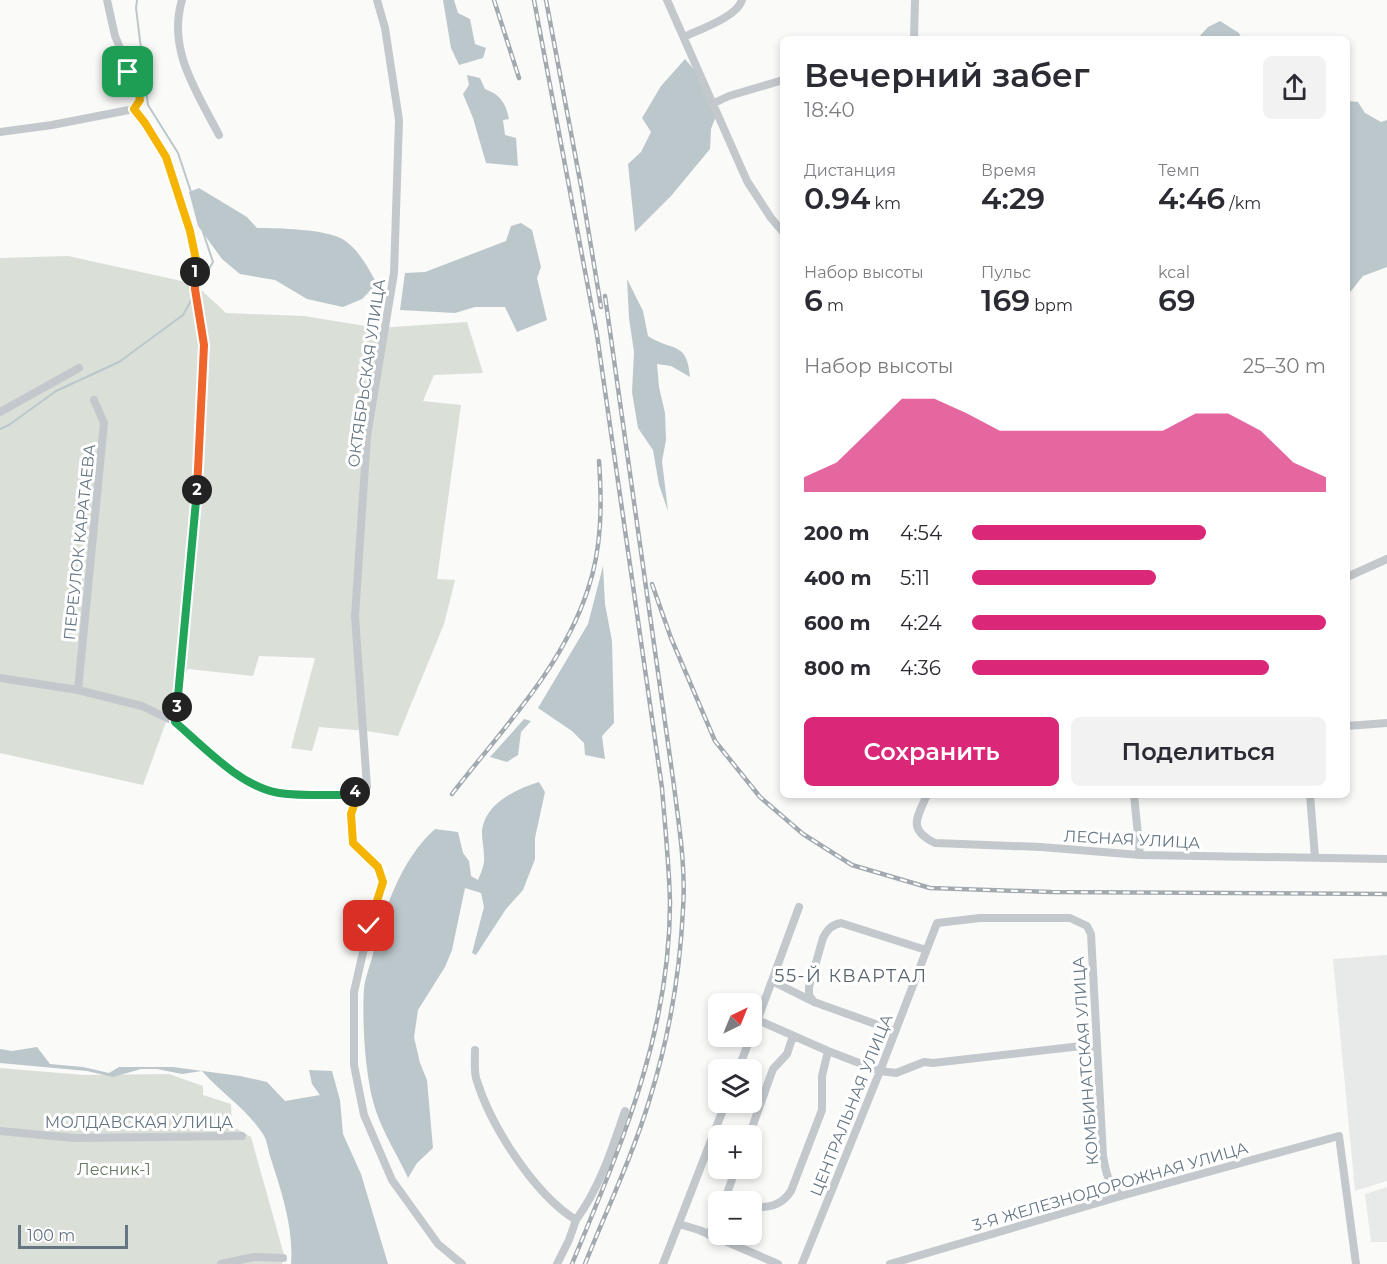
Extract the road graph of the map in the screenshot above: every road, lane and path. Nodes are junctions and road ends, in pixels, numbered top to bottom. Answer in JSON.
{"nodes":[{"id":1,"x":107,"y":0,"type":"edge"},
{"id":2,"x":182,"y":0,"type":"edge"},
{"id":3,"x":377,"y":0,"type":"edge"},
{"id":4,"x":667,"y":0,"type":"edge"},
{"id":5,"x":742,"y":0,"type":"edge"},
{"id":6,"x":915,"y":0,"type":"edge"},
{"id":7,"x":914,"y":36,"type":"edge"},
{"id":8,"x":684,"y":37,"type":"junction"},
{"id":9,"x":780,"y":81,"type":"edge"},
{"id":10,"x":714,"y":104,"type":"junction"},
{"id":11,"x":134,"y":109,"type":"junction"},
{"id":12,"x":0,"y":132,"type":"edge"},
{"id":13,"x":219,"y":135,"type":"dead end"},
{"id":14,"x":780,"y":228,"type":"edge"},
{"id":15,"x":79,"y":368,"type":"dead end"},
{"id":16,"x":94,"y":400,"type":"dead end"},
{"id":17,"x":0,"y":412,"type":"edge"},
{"id":18,"x":1387,"y":559,"type":"edge"},
{"id":19,"x":1350,"y":576,"type":"edge"},
{"id":20,"x":0,"y":678,"type":"edge"},
{"id":21,"x":78,"y":690,"type":"junction"},
{"id":22,"x":175,"y":722,"type":"junction"},
{"id":23,"x":1387,"y":723,"type":"edge"},
{"id":24,"x":1350,"y":726,"type":"edge"},
{"id":25,"x":359,"y":791,"type":"junction"},
{"id":26,"x":926,"y":798,"type":"edge"},
{"id":27,"x":1134,"y":798,"type":"edge"},
{"id":28,"x":1310,"y":798,"type":"edge"},
{"id":29,"x":1140,"y":855,"type":"junction"},
{"id":30,"x":1315,"y":857,"type":"junction"},
{"id":31,"x":1387,"y":859,"type":"edge"},
{"id":32,"x":799,"y":907,"type":"dead end"},
{"id":33,"x":1082,"y":922,"type":"joint"},
{"id":34,"x":926,"y":950,"type":"junction"},
{"id":35,"x":772,"y":981,"type":"junction"},
{"id":36,"x":814,"y":1002,"type":"junction"},
{"id":37,"x":762,"y":1009,"type":"edge"},
{"id":38,"x":762,"y":1022,"type":"edge"},
{"id":39,"x":895,"y":1031,"type":"junction"},
{"id":40,"x":794,"y":1036,"type":"junction"},
{"id":41,"x":1097,"y":1049,"type":"junction"},
{"id":42,"x":475,"y":1050,"type":"dead end"},
{"id":43,"x":828,"y":1051,"type":"junction"},
{"id":44,"x":880,"y":1071,"type":"junction"},
{"id":45,"x":625,"y":1111,"type":"dead end"},
{"id":46,"x":722,"y":1113,"type":"edge"},
{"id":47,"x":753,"y":1125,"type":"edge"},
{"id":48,"x":0,"y":1131,"type":"edge"},
{"id":49,"x":242,"y":1136,"type":"dead end"},
{"id":50,"x":1121,"y":1196,"type":"junction"},
{"id":51,"x":762,"y":1206,"type":"edge"},
{"id":52,"x":576,"y":1220,"type":"junction"},
{"id":53,"x":679,"y":1224,"type":"junction"},
{"id":54,"x":708,"y":1235,"type":"edge"},
{"id":55,"x":733,"y":1245,"type":"edge"},
{"id":56,"x":283,"y":1258,"type":"dead end"},
{"id":57,"x":221,"y":1264,"type":"edge"},
{"id":58,"x":462,"y":1264,"type":"edge"},
{"id":59,"x":557,"y":1264,"type":"edge"},
{"id":60,"x":663,"y":1264,"type":"edge"},
{"id":61,"x":778,"y":1264,"type":"edge"},
{"id":62,"x":802,"y":1264,"type":"edge"},
{"id":63,"x":890,"y":1264,"type":"edge"},
{"id":64,"x":1356,"y":1264,"type":"edge"}],
"edges":[{"from":1,"to":11,"type":"street"},
{"from":2,"to":13,"type":"street"},
{"from":3,"to":25,"type":"street","name":"ОКТЯБРЬСКАЯ УЛИЦА"},
{"from":4,"to":8,"type":"street"},
{"from":5,"to":8,"type":"street"},
{"from":6,"to":7,"type":"street"},
{"from":8,"to":10,"type":"street"},
{"from":9,"to":10,"type":"street"},
{"from":10,"to":14,"type":"street"},
{"from":11,"to":12,"type":"street"},
{"from":11,"to":22,"type":"street"},
{"from":15,"to":17,"type":"street"},
{"from":16,"to":21,"type":"street","name":"ПЕРЕУЛОК КАРАТАЕВА"},
{"from":18,"to":19,"type":"street"},
{"from":20,"to":21,"type":"street"},
{"from":21,"to":22,"type":"street"},
{"from":22,"to":25,"type":"street"},
{"from":23,"to":24,"type":"street"},
{"from":25,"to":58,"type":"street"},
{"from":26,"to":29,"type":"street","name":"ЛЕСНАЯ УЛИЦА"},
{"from":27,"to":29,"type":"street"},
{"from":28,"to":30,"type":"street"},
{"from":29,"to":30,"type":"street","name":"ЛЕСНАЯ УЛИЦА"},
{"from":30,"to":31,"type":"street","name":"ЛЕСНАЯ УЛИЦА"},
{"from":32,"to":35,"type":"street"},
{"from":33,"to":34,"type":"street","name":"ЦЕНТРАЛЬНАЯ УЛИЦА"},
{"from":33,"to":41,"type":"street","name":"КОМБИНАТСКАЯ УЛИЦА"},
{"from":34,"to":36,"type":"street"},
{"from":34,"to":39,"type":"street","name":"ЦЕНТРАЛЬНАЯ УЛИЦА"},
{"from":35,"to":36,"type":"street"},
{"from":35,"to":37,"type":"street"},
{"from":36,"to":39,"type":"street"},
{"from":38,"to":40,"type":"street"},
{"from":39,"to":44,"type":"street","name":"ЦЕНТРАЛЬНАЯ УЛИЦА"},
{"from":40,"to":43,"type":"street"},
{"from":40,"to":47,"type":"street"},
{"from":41,"to":44,"type":"street"},
{"from":41,"to":50,"type":"street","name":"КОМБИНАТСКАЯ УЛИЦА"},
{"from":42,"to":52,"type":"street"},
{"from":43,"to":44,"type":"street"},
{"from":43,"to":51,"type":"street"},
{"from":44,"to":62,"type":"street","name":"ЦЕНТРАЛЬНАЯ УЛИЦА"},
{"from":45,"to":52,"type":"street"},
{"from":46,"to":53,"type":"street"},
{"from":48,"to":49,"type":"street","name":"МОЛДАВСКАЯ УЛИЦА"},
{"from":50,"to":63,"type":"street","name":"3-Я ЖЕЛЕЗНОДОРОЖНАЯ УЛИЦА"},
{"from":50,"to":64,"type":"street","name":"3-Я ЖЕЛЕЗНОДОРОЖНАЯ УЛИЦА"},
{"from":52,"to":59,"type":"street"},
{"from":53,"to":54,"type":"street"},
{"from":53,"to":60,"type":"street"},
{"from":55,"to":61,"type":"street"},
{"from":56,"to":57,"type":"street"}]}
